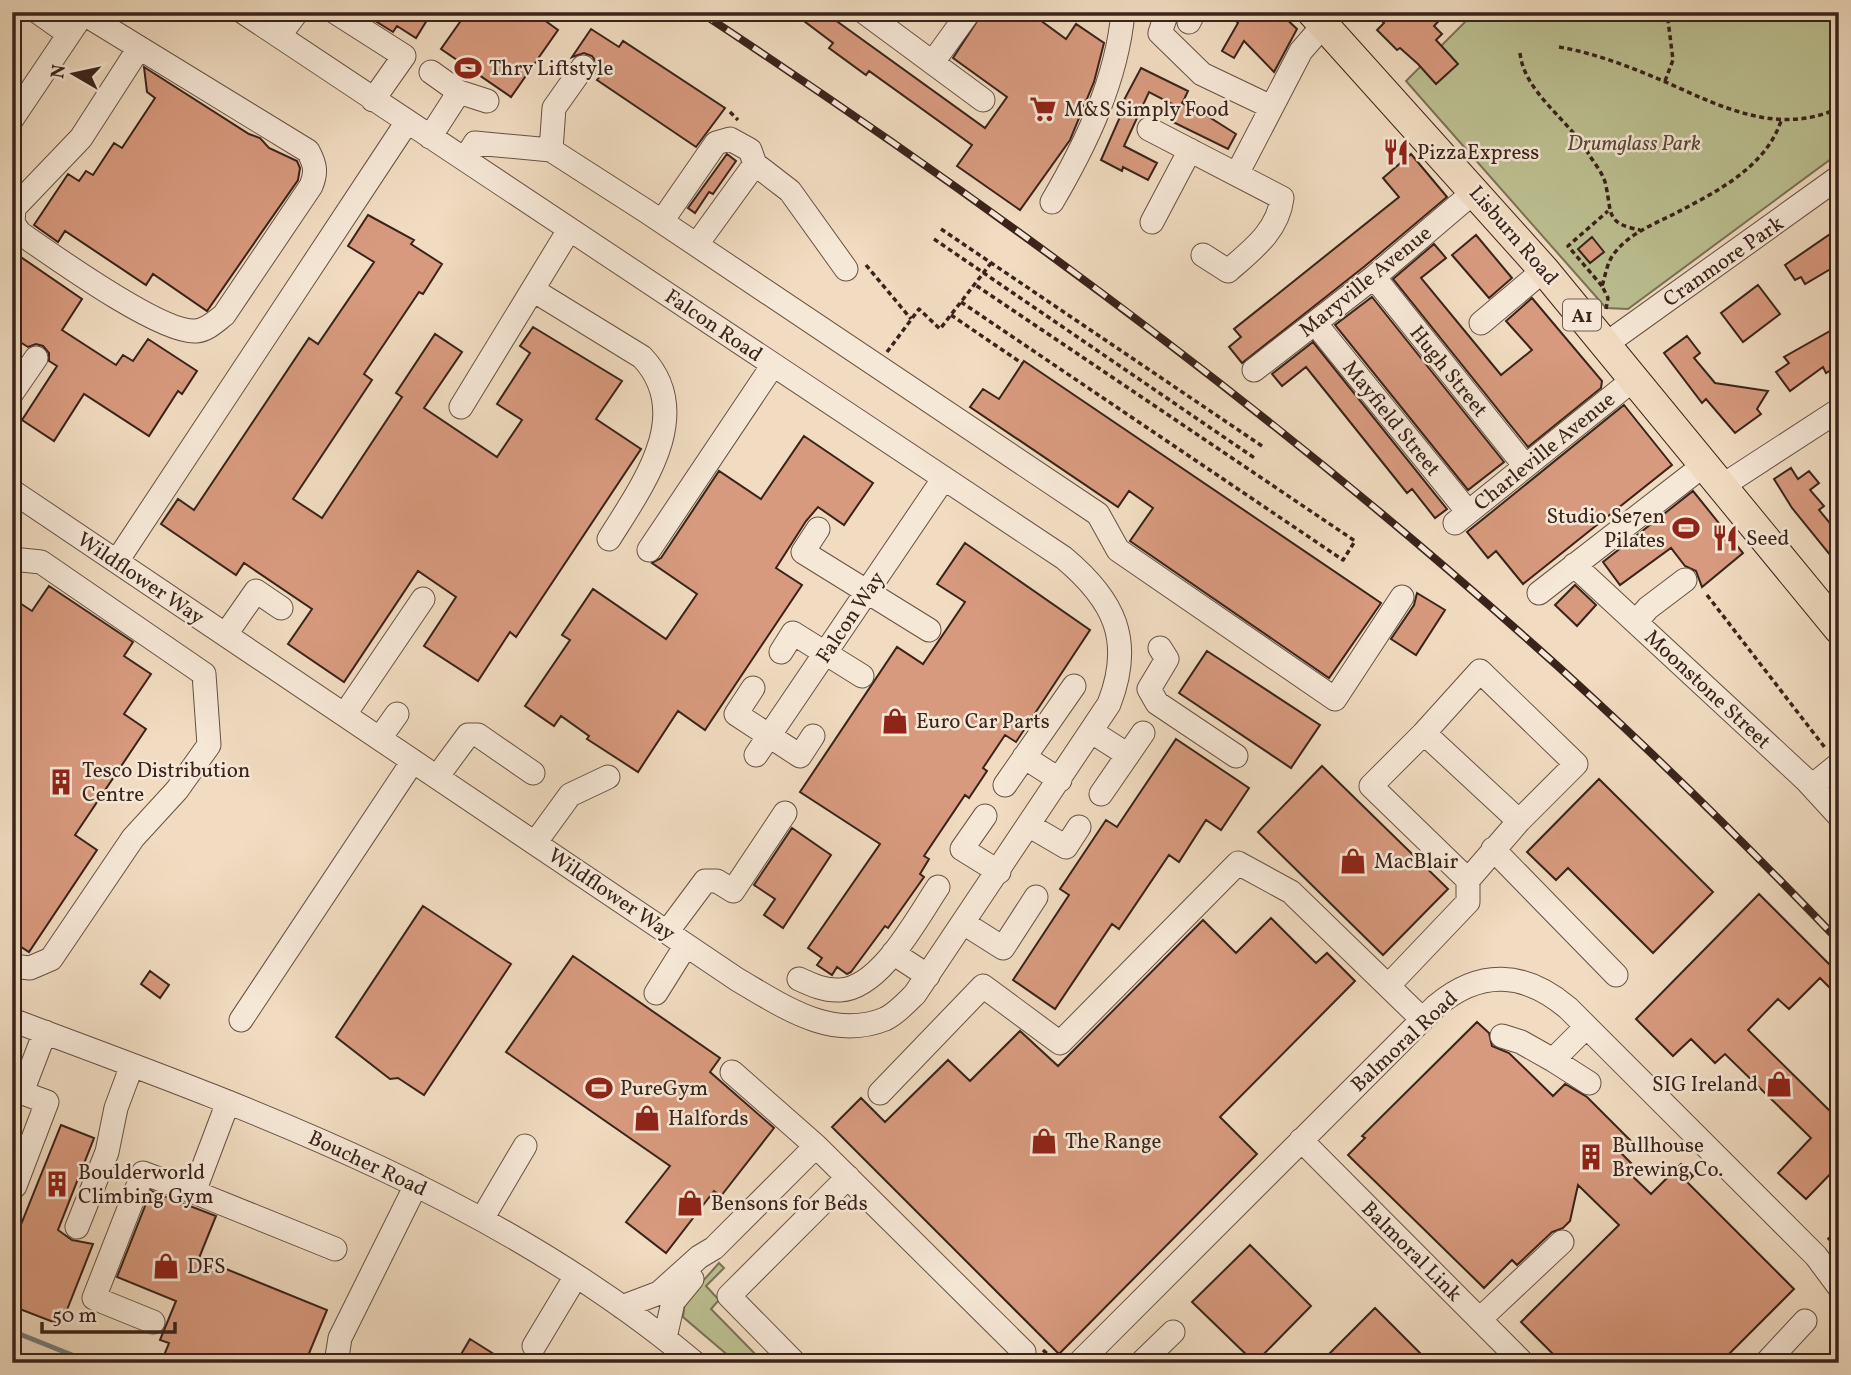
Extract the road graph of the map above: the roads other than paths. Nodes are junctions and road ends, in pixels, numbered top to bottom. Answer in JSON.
{"nodes":[{"id":1,"x":38,"y":12,"type":"edge"},
{"id":2,"x":243,"y":12,"type":"edge"},
{"id":3,"x":297,"y":12,"type":"edge"},
{"id":4,"x":335,"y":12,"type":"edge"},
{"id":5,"x":864,"y":12,"type":"edge"},
{"id":6,"x":969,"y":12,"type":"edge"},
{"id":7,"x":1123,"y":12,"type":"edge"},
{"id":8,"x":1167,"y":12,"type":"edge"},
{"id":9,"x":83,"y":13,"type":"edge"},
{"id":10,"x":1323,"y":16,"type":"edge"},
{"id":11,"x":69,"y":34,"type":"junction"},
{"id":12,"x":279,"y":36,"type":"junction"},
{"id":13,"x":139,"y":48,"type":"junction"},
{"id":14,"x":933,"y":62,"type":"junction"},
{"id":15,"x":583,"y":67,"type":"dead end"},
{"id":16,"x":431,"y":72,"type":"dead end"},
{"id":17,"x":459,"y":92,"type":"junction"},
{"id":18,"x":373,"y":100,"type":"junction"},
{"id":19,"x":984,"y":100,"type":"dead end"},
{"id":20,"x":487,"y":101,"type":"dead end"},
{"id":21,"x":1271,"y":107,"type":"junction"},
{"id":22,"x":12,"y":119,"type":"edge"},
{"id":23,"x":407,"y":122,"type":"junction"},
{"id":24,"x":1149,"y":128,"type":"dead end"},
{"id":25,"x":430,"y":136,"type":"junction"},
{"id":26,"x":551,"y":150,"type":"junction"},
{"id":27,"x":1190,"y":150,"type":"junction"},
{"id":28,"x":465,"y":159,"type":"junction"},
{"id":29,"x":755,"y":164,"type":"junction"},
{"id":30,"x":1237,"y":174,"type":"junction"},
{"id":31,"x":1839,"y":177,"type":"edge"},
{"id":32,"x":1475,"y":191,"type":"junction"},
{"id":33,"x":1052,"y":202,"type":"dead end"},
{"id":34,"x":662,"y":221,"type":"junction"},
{"id":35,"x":1152,"y":222,"type":"dead end"},
{"id":36,"x":569,"y":230,"type":"junction"},
{"id":37,"x":697,"y":244,"type":"junction"},
{"id":38,"x":1203,"y":256,"type":"dead end"},
{"id":39,"x":846,"y":269,"type":"dead end"},
{"id":40,"x":1544,"y":270,"type":"junction"},
{"id":41,"x":1374,"y":277,"type":"junction"},
{"id":42,"x":533,"y":290,"type":"junction"},
{"id":43,"x":1315,"y":323,"type":"junction"},
{"id":44,"x":1480,"y":323,"type":"dead end"},
{"id":45,"x":1601,"y":338,"type":"junction"},
{"id":46,"x":36,"y":358,"type":"dead end"},
{"id":47,"x":773,"y":365,"type":"junction"},
{"id":48,"x":1254,"y":370,"type":"dead end"},
{"id":49,"x":1634,"y":379,"type":"junction"},
{"id":50,"x":12,"y":393,"type":"edge"},
{"id":51,"x":461,"y":407,"type":"dead end"},
{"id":52,"x":1839,"y":410,"type":"edge"},
{"id":53,"x":1525,"y":466,"type":"junction"},
{"id":54,"x":1713,"y":475,"type":"junction"},
{"id":55,"x":944,"y":478,"type":"junction"},
{"id":56,"x":12,"y":491,"type":"edge"},
{"id":57,"x":1461,"y":518,"type":"joint"},
{"id":58,"x":818,"y":529,"type":"dead end"},
{"id":59,"x":609,"y":538,"type":"dead end"},
{"id":60,"x":649,"y":550,"type":"dead end"},
{"id":61,"x":12,"y":559,"type":"edge"},
{"id":62,"x":117,"y":561,"type":"junction"},
{"id":63,"x":1574,"y":565,"type":"junction"},
{"id":64,"x":1685,"y":580,"type":"dead end"},
{"id":65,"x":867,"y":591,"type":"junction"},
{"id":66,"x":1539,"y":593,"type":"dead end"},
{"id":67,"x":1402,"y":597,"type":"dead end"},
{"id":68,"x":423,"y":599,"type":"dead end"},
{"id":69,"x":281,"y":608,"type":"dead end"},
{"id":70,"x":1636,"y":622,"type":"junction"},
{"id":71,"x":1839,"y":629,"type":"edge"},
{"id":72,"x":929,"y":630,"type":"dead end"},
{"id":73,"x":226,"y":634,"type":"junction"},
{"id":74,"x":1160,"y":648,"type":"dead end"},
{"id":75,"x":781,"y":652,"type":"dead end"},
{"id":76,"x":825,"y":653,"type":"junction"},
{"id":77,"x":862,"y":676,"type":"dead end"},
{"id":78,"x":1118,"y":683,"type":"junction"},
{"id":79,"x":1074,"y":685,"type":"dead end"},
{"id":80,"x":753,"y":688,"type":"dead end"},
{"id":81,"x":1149,"y":689,"type":"junction"},
{"id":82,"x":345,"y":714,"type":"junction"},
{"id":83,"x":397,"y":714,"type":"dead end"},
{"id":84,"x":1092,"y":732,"type":"junction"},
{"id":85,"x":1143,"y":733,"type":"dead end"},
{"id":86,"x":1424,"y":733,"type":"junction"},
{"id":87,"x":770,"y":736,"type":"junction"},
{"id":88,"x":813,"y":736,"type":"dead end"},
{"id":89,"x":380,"y":738,"type":"junction"},
{"id":90,"x":756,"y":755,"type":"dead end"},
{"id":91,"x":1128,"y":755,"type":"junction"},
{"id":92,"x":1236,"y":756,"type":"dead end"},
{"id":93,"x":1024,"y":757,"type":"junction"},
{"id":94,"x":413,"y":761,"type":"junction"},
{"id":95,"x":1838,"y":765,"type":"edge"},
{"id":96,"x":533,"y":773,"type":"dead end"},
{"id":97,"x":437,"y":777,"type":"junction"},
{"id":98,"x":608,"y":777,"type":"dead end"},
{"id":99,"x":1060,"y":780,"type":"junction"},
{"id":100,"x":1005,"y":785,"type":"dead end"},
{"id":101,"x":1812,"y":786,"type":"junction"},
{"id":102,"x":1101,"y":794,"type":"dead end"},
{"id":103,"x":785,"y":813,"type":"dead end"},
{"id":104,"x":985,"y":816,"type":"dead end"},
{"id":105,"x":1839,"y":816,"type":"edge"},
{"id":106,"x":1519,"y":821,"type":"junction"},
{"id":107,"x":1030,"y":826,"type":"junction"},
{"id":108,"x":1079,"y":827,"type":"dead end"},
{"id":109,"x":535,"y":843,"type":"junction"},
{"id":110,"x":1493,"y":849,"type":"junction"},
{"id":111,"x":999,"y":873,"type":"junction"},
{"id":112,"x":1468,"y":880,"type":"junction"},
{"id":113,"x":938,"y":887,"type":"dead end"},
{"id":114,"x":1037,"y":897,"type":"dead end"},
{"id":115,"x":965,"y":925,"type":"junction"},
{"id":116,"x":667,"y":932,"type":"junction"},
{"id":117,"x":686,"y":945,"type":"junction"},
{"id":118,"x":893,"y":953,"type":"junction"},
{"id":119,"x":12,"y":966,"type":"edge"},
{"id":120,"x":1616,"y":975,"type":"dead end"},
{"id":121,"x":928,"y":976,"type":"junction"},
{"id":122,"x":799,"y":979,"type":"dead end"},
{"id":123,"x":1388,"y":986,"type":"junction"},
{"id":124,"x":656,"y":993,"type":"dead end"},
{"id":125,"x":1422,"y":1019,"type":"junction"},
{"id":126,"x":12,"y":1020,"type":"edge"},
{"id":127,"x":241,"y":1020,"type":"dead end"},
{"id":128,"x":1586,"y":1027,"type":"junction"},
{"id":129,"x":45,"y":1032,"type":"junction"},
{"id":130,"x":1502,"y":1036,"type":"dead end"},
{"id":131,"x":1553,"y":1060,"type":"junction"},
{"id":132,"x":132,"y":1065,"type":"junction"},
{"id":133,"x":732,"y":1072,"type":"dead end"},
{"id":134,"x":1589,"y":1083,"type":"dead end"},
{"id":135,"x":17,"y":1090,"type":"edge"},
{"id":136,"x":880,"y":1093,"type":"dead end"},
{"id":137,"x":228,"y":1102,"type":"junction"},
{"id":138,"x":1301,"y":1140,"type":"junction"},
{"id":139,"x":525,"y":1146,"type":"dead end"},
{"id":140,"x":816,"y":1146,"type":"junction"},
{"id":141,"x":848,"y":1177,"type":"junction"},
{"id":142,"x":416,"y":1185,"type":"junction"},
{"id":143,"x":15,"y":1186,"type":"dead end"},
{"id":144,"x":194,"y":1192,"type":"junction"},
{"id":145,"x":482,"y":1219,"type":"junction"},
{"id":146,"x":77,"y":1227,"type":"dead end"},
{"id":147,"x":1562,"y":1242,"type":"dead end"},
{"id":148,"x":714,"y":1248,"type":"junction"},
{"id":149,"x":335,"y":1249,"type":"dead end"},
{"id":150,"x":576,"y":1276,"type":"junction"},
{"id":151,"x":1839,"y":1287,"type":"edge"},
{"id":152,"x":622,"y":1307,"type":"junction"},
{"id":153,"x":1480,"y":1319,"type":"junction"},
{"id":154,"x":1805,"y":1321,"type":"dead end"},
{"id":155,"x":153,"y":1322,"type":"dead end"},
{"id":156,"x":1173,"y":1332,"type":"dead end"},
{"id":157,"x":665,"y":1338,"type":"junction"},
{"id":158,"x":534,"y":1346,"type":"dead end"},
{"id":159,"x":336,"y":1363,"type":"edge"},
{"id":160,"x":695,"y":1363,"type":"edge"},
{"id":161,"x":795,"y":1363,"type":"edge"},
{"id":162,"x":1014,"y":1363,"type":"edge"},
{"id":163,"x":1079,"y":1363,"type":"edge"},
{"id":164,"x":1141,"y":1363,"type":"edge"},
{"id":165,"x":1523,"y":1363,"type":"edge"},
{"id":166,"x":1766,"y":1363,"type":"edge"}],
"edges":[{"from":1,"to":11,"type":"street"},
{"from":2,"to":12,"type":"street","name":"Falcon Road"},
{"from":3,"to":12,"type":"street"},
{"from":4,"to":18,"type":"street"},
{"from":5,"to":14,"type":"street"},
{"from":6,"to":14,"type":"street"},
{"from":7,"to":33,"type":"street"},
{"from":8,"to":21,"type":"street"},
{"from":9,"to":11,"type":"street"},
{"from":9,"to":13,"type":"street"},
{"from":10,"to":21,"type":"street"},
{"from":10,"to":32,"type":"main road","name":"Lisburn Road","number":"A1"},
{"from":11,"to":22,"type":"street"},
{"from":12,"to":18,"type":"street","name":"Falcon Road"},
{"from":13,"to":13,"type":"street"},
{"from":14,"to":19,"type":"street"},
{"from":15,"to":26,"type":"street"},
{"from":16,"to":17,"type":"street"},
{"from":17,"to":20,"type":"street"},
{"from":17,"to":25,"type":"street"},
{"from":18,"to":23,"type":"street","name":"Falcon Road"},
{"from":21,"to":30,"type":"street"},
{"from":23,"to":25,"type":"street","name":"Falcon Road"},
{"from":23,"to":62,"type":"street"},
{"from":24,"to":27,"type":"street"},
{"from":25,"to":28,"type":"street","name":"Falcon Road"},
{"from":26,"to":28,"type":"street"},
{"from":26,"to":34,"type":"street"},
{"from":27,"to":30,"type":"street"},
{"from":27,"to":35,"type":"street"},
{"from":28,"to":36,"type":"street","name":"Falcon Road"},
{"from":29,"to":34,"type":"street"},
{"from":29,"to":37,"type":"street"},
{"from":29,"to":39,"type":"street"},
{"from":30,"to":38,"type":"street"},
{"from":31,"to":45,"type":"street","name":"Cranmore Park"},
{"from":32,"to":40,"type":"main road","name":"Lisburn Road","number":"A1"},
{"from":32,"to":41,"type":"street","name":"Maryville Avenue"},
{"from":34,"to":37,"type":"street"},
{"from":36,"to":42,"type":"street"},
{"from":36,"to":47,"type":"street","name":"Falcon Road"},
{"from":37,"to":67,"type":"street"},
{"from":40,"to":44,"type":"street"},
{"from":40,"to":45,"type":"main road","name":"Lisburn Road","number":"A1"},
{"from":41,"to":43,"type":"street","name":"Maryville Avenue"},
{"from":41,"to":53,"type":"street","name":"Hugh Street"},
{"from":42,"to":51,"type":"street"},
{"from":42,"to":59,"type":"street"},
{"from":43,"to":48,"type":"street","name":"Maryville Avenue"},
{"from":43,"to":57,"type":"street","name":"Mayfield Street"},
{"from":45,"to":49,"type":"main road","name":"Lisburn Road","number":"A1"},
{"from":46,"to":50,"type":"street"},
{"from":47,"to":55,"type":"street","name":"Falcon Road"},
{"from":47,"to":60,"type":"street"},
{"from":49,"to":53,"type":"street","name":"Charleville Avenue"},
{"from":49,"to":54,"type":"main road","name":"Lisburn Road","number":"A1"},
{"from":52,"to":54,"type":"street"},
{"from":53,"to":57,"type":"street","name":"Charleville Avenue"},
{"from":54,"to":63,"type":"street"},
{"from":54,"to":71,"type":"main road","name":"Lisburn Road","number":"A1"},
{"from":55,"to":65,"type":"street","name":"Falcon Way"},
{"from":55,"to":78,"type":"street","name":"Falcon Road"},
{"from":56,"to":62,"type":"street","name":"Wildflower Way"},
{"from":58,"to":65,"type":"street"},
{"from":61,"to":119,"type":"street"},
{"from":62,"to":73,"type":"street","name":"Wildflower Way"},
{"from":63,"to":66,"type":"street"},
{"from":63,"to":70,"type":"street","name":"Moonstone Street"},
{"from":64,"to":70,"type":"street"},
{"from":65,"to":72,"type":"street"},
{"from":65,"to":76,"type":"street","name":"Falcon Way"},
{"from":68,"to":82,"type":"street"},
{"from":69,"to":73,"type":"street"},
{"from":70,"to":101,"type":"street","name":"Moonstone Street"},
{"from":73,"to":82,"type":"street","name":"Wildflower Way"},
{"from":74,"to":81,"type":"street"},
{"from":75,"to":76,"type":"street"},
{"from":76,"to":77,"type":"street"},
{"from":76,"to":87,"type":"street","name":"Falcon Way"},
{"from":78,"to":81,"type":"street"},
{"from":78,"to":84,"type":"street","name":"Wildflower Way"},
{"from":79,"to":93,"type":"street"},
{"from":80,"to":87,"type":"street"},
{"from":81,"to":92,"type":"street"},
{"from":82,"to":89,"type":"street","name":"Wildflower Way"},
{"from":83,"to":89,"type":"street"},
{"from":84,"to":91,"type":"street"},
{"from":84,"to":99,"type":"street","name":"Wildflower Way"},
{"from":85,"to":91,"type":"street"},
{"from":86,"to":106,"type":"street"},
{"from":86,"to":106,"type":"street"},
{"from":86,"to":112,"type":"street"},
{"from":87,"to":88,"type":"street"},
{"from":87,"to":90,"type":"street","name":"Falcon Way"},
{"from":89,"to":94,"type":"street","name":"Wildflower Way"},
{"from":91,"to":102,"type":"street"},
{"from":93,"to":99,"type":"street"},
{"from":93,"to":100,"type":"street"},
{"from":94,"to":97,"type":"street","name":"Wildflower Way"},
{"from":94,"to":127,"type":"street"},
{"from":95,"to":101,"type":"street"},
{"from":96,"to":97,"type":"street"},
{"from":97,"to":109,"type":"street","name":"Wildflower Way"},
{"from":98,"to":109,"type":"street"},
{"from":99,"to":107,"type":"street","name":"Wildflower Way"},
{"from":101,"to":105,"type":"street","name":"Moonstone Street"},
{"from":103,"to":116,"type":"street"},
{"from":104,"to":111,"type":"street"},
{"from":106,"to":110,"type":"street"},
{"from":107,"to":108,"type":"street"},
{"from":107,"to":111,"type":"street","name":"Wildflower Way"},
{"from":109,"to":116,"type":"street","name":"Wildflower Way"},
{"from":110,"to":112,"type":"street"},
{"from":110,"to":120,"type":"street"},
{"from":111,"to":115,"type":"street","name":"Wildflower Way"},
{"from":112,"to":123,"type":"street"},
{"from":113,"to":118,"type":"street"},
{"from":114,"to":115,"type":"street"},
{"from":115,"to":121,"type":"street","name":"Wildflower Way"},
{"from":116,"to":117,"type":"street","name":"Wildflower Way"},
{"from":117,"to":121,"type":"street","name":"Wildflower Way"},
{"from":117,"to":124,"type":"street"},
{"from":118,"to":121,"type":"street"},
{"from":118,"to":122,"type":"street"},
{"from":123,"to":125,"type":"street"},
{"from":123,"to":136,"type":"street"},
{"from":125,"to":128,"type":"street","name":"Balmoral Road"},
{"from":125,"to":138,"type":"street","name":"Balmoral Road"},
{"from":126,"to":129,"type":"street","name":"Boucher Road"},
{"from":128,"to":131,"type":"street"},
{"from":128,"to":151,"type":"street","name":"Balmoral Road"},
{"from":129,"to":132,"type":"street","name":"Boucher Road"},
{"from":129,"to":135,"type":"street"},
{"from":130,"to":131,"type":"street"},
{"from":131,"to":134,"type":"street"},
{"from":132,"to":137,"type":"street","name":"Boucher Road"},
{"from":132,"to":146,"type":"street"},
{"from":133,"to":140,"type":"street"},
{"from":135,"to":143,"type":"street"},
{"from":137,"to":142,"type":"street","name":"Boucher Road"},
{"from":137,"to":144,"type":"street"},
{"from":138,"to":153,"type":"street","name":"Balmoral Link"},
{"from":138,"to":163,"type":"street","name":"Balmoral Road"},
{"from":139,"to":145,"type":"street"},
{"from":140,"to":141,"type":"street"},
{"from":140,"to":148,"type":"street"},
{"from":141,"to":161,"type":"street"},
{"from":141,"to":162,"type":"street"},
{"from":142,"to":145,"type":"street","name":"Boucher Road"},
{"from":142,"to":159,"type":"street"},
{"from":144,"to":149,"type":"street"},
{"from":144,"to":155,"type":"street"},
{"from":145,"to":150,"type":"street","name":"Boucher Road"},
{"from":147,"to":153,"type":"street"},
{"from":148,"to":152,"type":"street"},
{"from":148,"to":157,"type":"street"},
{"from":150,"to":152,"type":"street","name":"Boucher Road"},
{"from":150,"to":158,"type":"street"},
{"from":152,"to":157,"type":"street","name":"Boucher Road"},
{"from":153,"to":165,"type":"street","name":"Balmoral Link"},
{"from":154,"to":166,"type":"street"},
{"from":156,"to":164,"type":"street"},
{"from":157,"to":160,"type":"street","name":"Boucher Road"}]}
